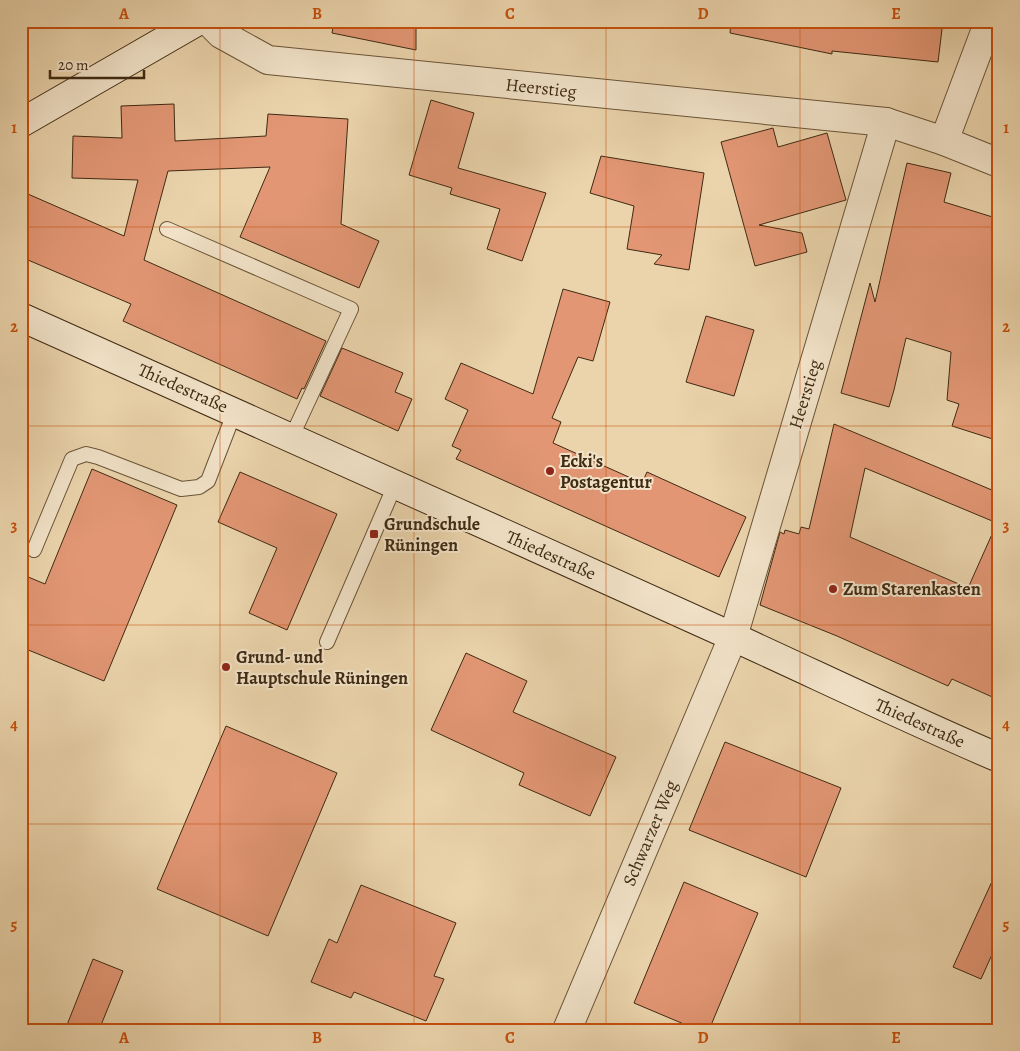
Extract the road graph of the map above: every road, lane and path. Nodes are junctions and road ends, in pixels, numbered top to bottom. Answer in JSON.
{"nodes":[{"id":1,"x":198,"y":21,"type":"edge"},
{"id":2,"x":208,"y":21,"type":"edge"},
{"id":3,"x":988,"y":21,"type":"edge"},
{"id":4,"x":886,"y":122,"type":"junction"},
{"id":5,"x":21,"y":123,"type":"edge"},
{"id":6,"x":944,"y":141,"type":"junction"},
{"id":7,"x":999,"y":163,"type":"edge"},
{"id":8,"x":167,"y":229,"type":"dead end"},
{"id":9,"x":21,"y":317,"type":"edge"},
{"id":10,"x":235,"y":411,"type":"junction"},
{"id":11,"x":292,"y":436,"type":"junction"},
{"id":12,"x":395,"y":485,"type":"junction"},
{"id":13,"x":34,"y":550,"type":"dead end"},
{"id":14,"x":733,"y":637,"type":"junction"},
{"id":15,"x":327,"y":642,"type":"dead end"},
{"id":16,"x":999,"y":758,"type":"edge"},
{"id":17,"x":567,"y":1030,"type":"edge"}],
"edges":[{"from":1,"to":5,"type":"street"},
{"from":2,"to":4,"type":"street","name":"Heerstieg"},
{"from":3,"to":6,"type":"street"},
{"from":4,"to":6,"type":"street","name":"Heerstieg"},
{"from":4,"to":14,"type":"street","name":"Heerstieg"},
{"from":6,"to":7,"type":"street","name":"Heerstieg"},
{"from":8,"to":11,"type":"lane"},
{"from":9,"to":10,"type":"street","name":"Thiedestraße"},
{"from":10,"to":11,"type":"street","name":"Thiedestraße"},
{"from":10,"to":13,"type":"lane"},
{"from":11,"to":12,"type":"street","name":"Thiedestraße"},
{"from":12,"to":14,"type":"street","name":"Thiedestraße"},
{"from":12,"to":15,"type":"lane"},
{"from":14,"to":16,"type":"street","name":"Thiedestraße"},
{"from":14,"to":17,"type":"street","name":"Schwarzer Weg"}]}
